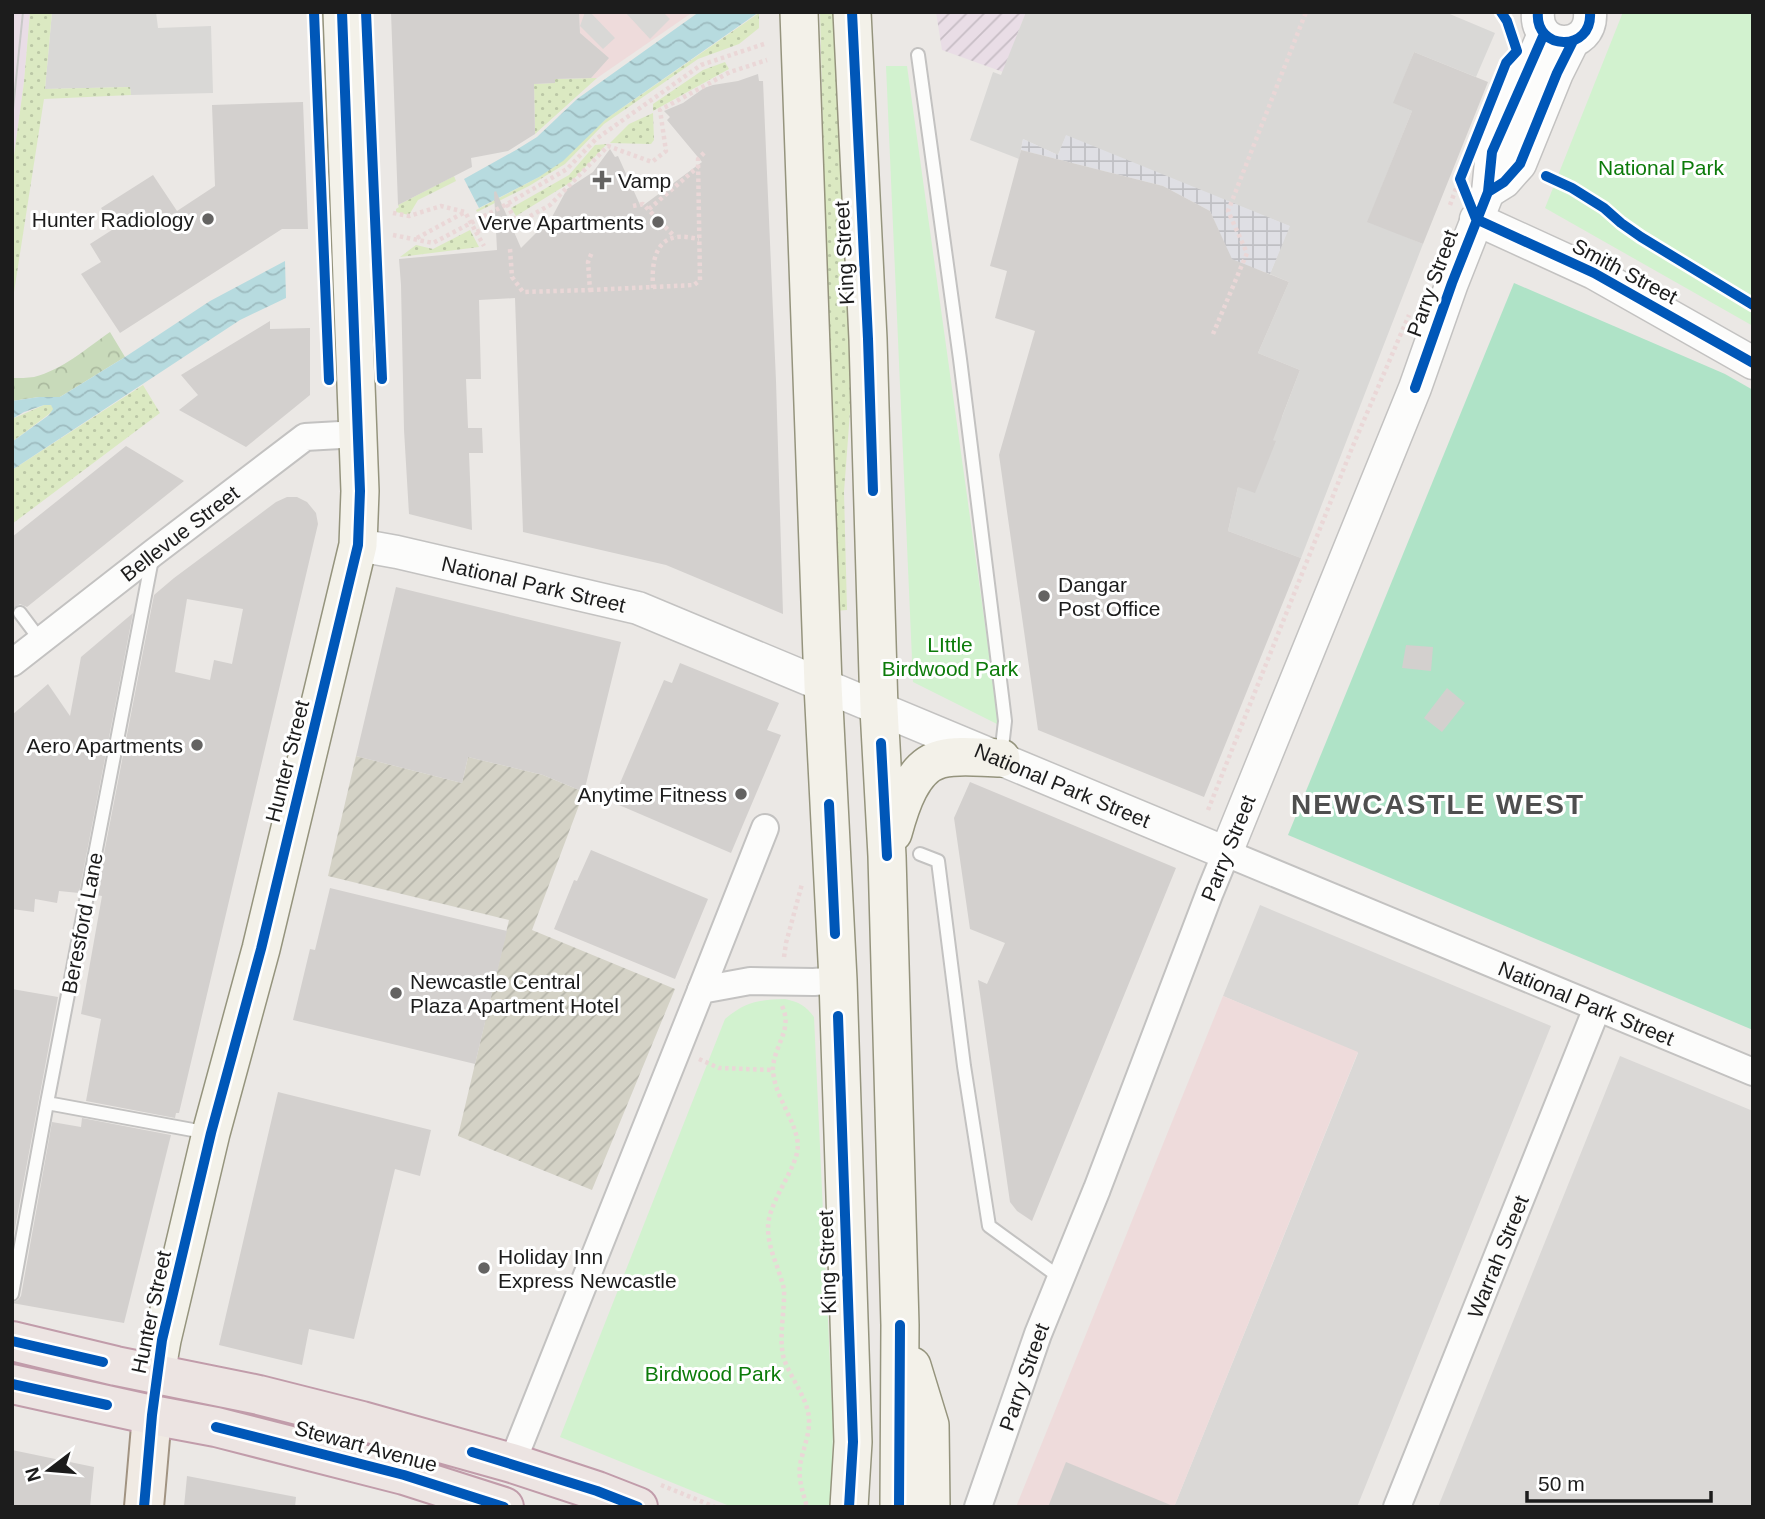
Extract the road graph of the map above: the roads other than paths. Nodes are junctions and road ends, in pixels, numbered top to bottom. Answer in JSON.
{"nodes":[{"id":1,"x":342,"y":12,"type":"edge"},
{"id":2,"x":799,"y":12,"type":"edge"},
{"id":3,"x":852,"y":12,"type":"edge"},
{"id":4,"x":1590,"y":12,"type":"edge"},
{"id":5,"x":1552,"y":29,"type":"edge"},
{"id":6,"x":918,"y":55,"type":"dead end"},
{"id":7,"x":1468,"y":201,"type":"junction"},
{"id":8,"x":1753,"y":363,"type":"edge"},
{"id":9,"x":358,"y":434,"type":"junction"},
{"id":10,"x":358,"y":545,"type":"junction"},
{"id":11,"x":153,"y":553,"type":"junction"},
{"id":12,"x":20,"y":613,"type":"dead end"},
{"id":13,"x":41,"y":641,"type":"junction"},
{"id":14,"x":12,"y":663,"type":"edge"},
{"id":15,"x":822,"y":685,"type":"junction"},
{"id":16,"x":879,"y":709,"type":"junction"},
{"id":17,"x":1001,"y":758,"type":"junction"},
{"id":18,"x":765,"y":828,"type":"dead end"},
{"id":19,"x":1226,"y":853,"type":"junction"},
{"id":20,"x":903,"y":855,"type":"junction"},
{"id":21,"x":838,"y":980,"type":"junction"},
{"id":22,"x":701,"y":990,"type":"junction"},
{"id":23,"x":1597,"y":1008,"type":"junction"},
{"id":24,"x":1753,"y":1072,"type":"edge"},
{"id":25,"x":47,"y":1103,"type":"junction"},
{"id":26,"x":211,"y":1133,"type":"junction"},
{"id":27,"x":1062,"y":1279,"type":"junction"},
{"id":28,"x":12,"y":1294,"type":"edge"},
{"id":29,"x":900,"y":1325,"type":"junction"},
{"id":30,"x":12,"y":1341,"type":"edge"},
{"id":31,"x":156,"y":1374,"type":"junction"},
{"id":32,"x":12,"y":1384,"type":"edge"},
{"id":33,"x":152,"y":1415,"type":"junction"},
{"id":34,"x":512,"y":1463,"type":"junction"},
{"id":35,"x":144,"y":1507,"type":"edge"},
{"id":36,"x":505,"y":1507,"type":"edge"},
{"id":37,"x":638,"y":1507,"type":"edge"},
{"id":38,"x":849,"y":1507,"type":"edge"},
{"id":39,"x":900,"y":1507,"type":"edge"},
{"id":40,"x":931,"y":1507,"type":"edge"},
{"id":41,"x":978,"y":1507,"type":"edge"},
{"id":42,"x":1396,"y":1507,"type":"edge"}],
"edges":[{"from":1,"to":9,"type":"main road","name":"Hunter Street"},
{"from":2,"to":15,"type":"main road","name":"King Street"},
{"from":3,"to":16,"type":"main road","name":"King Street"},
{"from":4,"to":5,"type":"street"},
{"from":5,"to":7,"type":"street"},
{"from":6,"to":17,"type":"lane"},
{"from":7,"to":8,"type":"street","name":"Smith Street"},
{"from":7,"to":19,"type":"street","name":"Parry Street"},
{"from":9,"to":10,"type":"main road","name":"Hunter Street"},
{"from":9,"to":11,"type":"street","name":"Bellevue Street"},
{"from":10,"to":15,"type":"street","name":"National Park Street"},
{"from":10,"to":26,"type":"main road","name":"Hunter Street"},
{"from":11,"to":13,"type":"street","name":"Bellevue Street"},
{"from":11,"to":25,"type":"lane","name":"Beresford Lane"},
{"from":12,"to":13,"type":"lane"},
{"from":13,"to":14,"type":"street","name":"Bellevue Street"},
{"from":15,"to":16,"type":"street","name":"National Park Street"},
{"from":15,"to":21,"type":"main road","name":"King Street"},
{"from":16,"to":17,"type":"street","name":"National Park Street"},
{"from":16,"to":20,"type":"main road","name":"King Street"},
{"from":17,"to":19,"type":"street","name":"National Park Street"},
{"from":17,"to":20,"type":"main road"},
{"from":18,"to":22,"type":"street"},
{"from":19,"to":23,"type":"street","name":"National Park Street"},
{"from":19,"to":27,"type":"street","name":"Parry Street"},
{"from":20,"to":27,"type":"lane"},
{"from":20,"to":29,"type":"main road","name":"King Street"},
{"from":21,"to":22,"type":"street"},
{"from":21,"to":38,"type":"main road","name":"King Street"},
{"from":22,"to":34,"type":"street"},
{"from":23,"to":24,"type":"street","name":"National Park Street"},
{"from":23,"to":42,"type":"street","name":"Warrah Street"},
{"from":25,"to":26,"type":"lane"},
{"from":25,"to":28,"type":"lane","name":"Beresford Lane"},
{"from":26,"to":31,"type":"main road","name":"Hunter Street"},
{"from":27,"to":41,"type":"street","name":"Parry Street"},
{"from":29,"to":39,"type":"main road","name":"King Street"},
{"from":29,"to":40,"type":"main road"},
{"from":30,"to":31,"type":"highway","name":"Stewart Avenue"},
{"from":31,"to":33,"type":"highway","name":"Hunter Street"},
{"from":31,"to":34,"type":"highway","name":"Stewart Avenue"},
{"from":32,"to":33,"type":"highway","name":"Stewart Avenue"},
{"from":33,"to":35,"type":"main road","name":"Hunter Street"},
{"from":33,"to":36,"type":"highway","name":"Stewart Avenue"},
{"from":34,"to":37,"type":"highway","name":"Stewart Avenue"}]}
